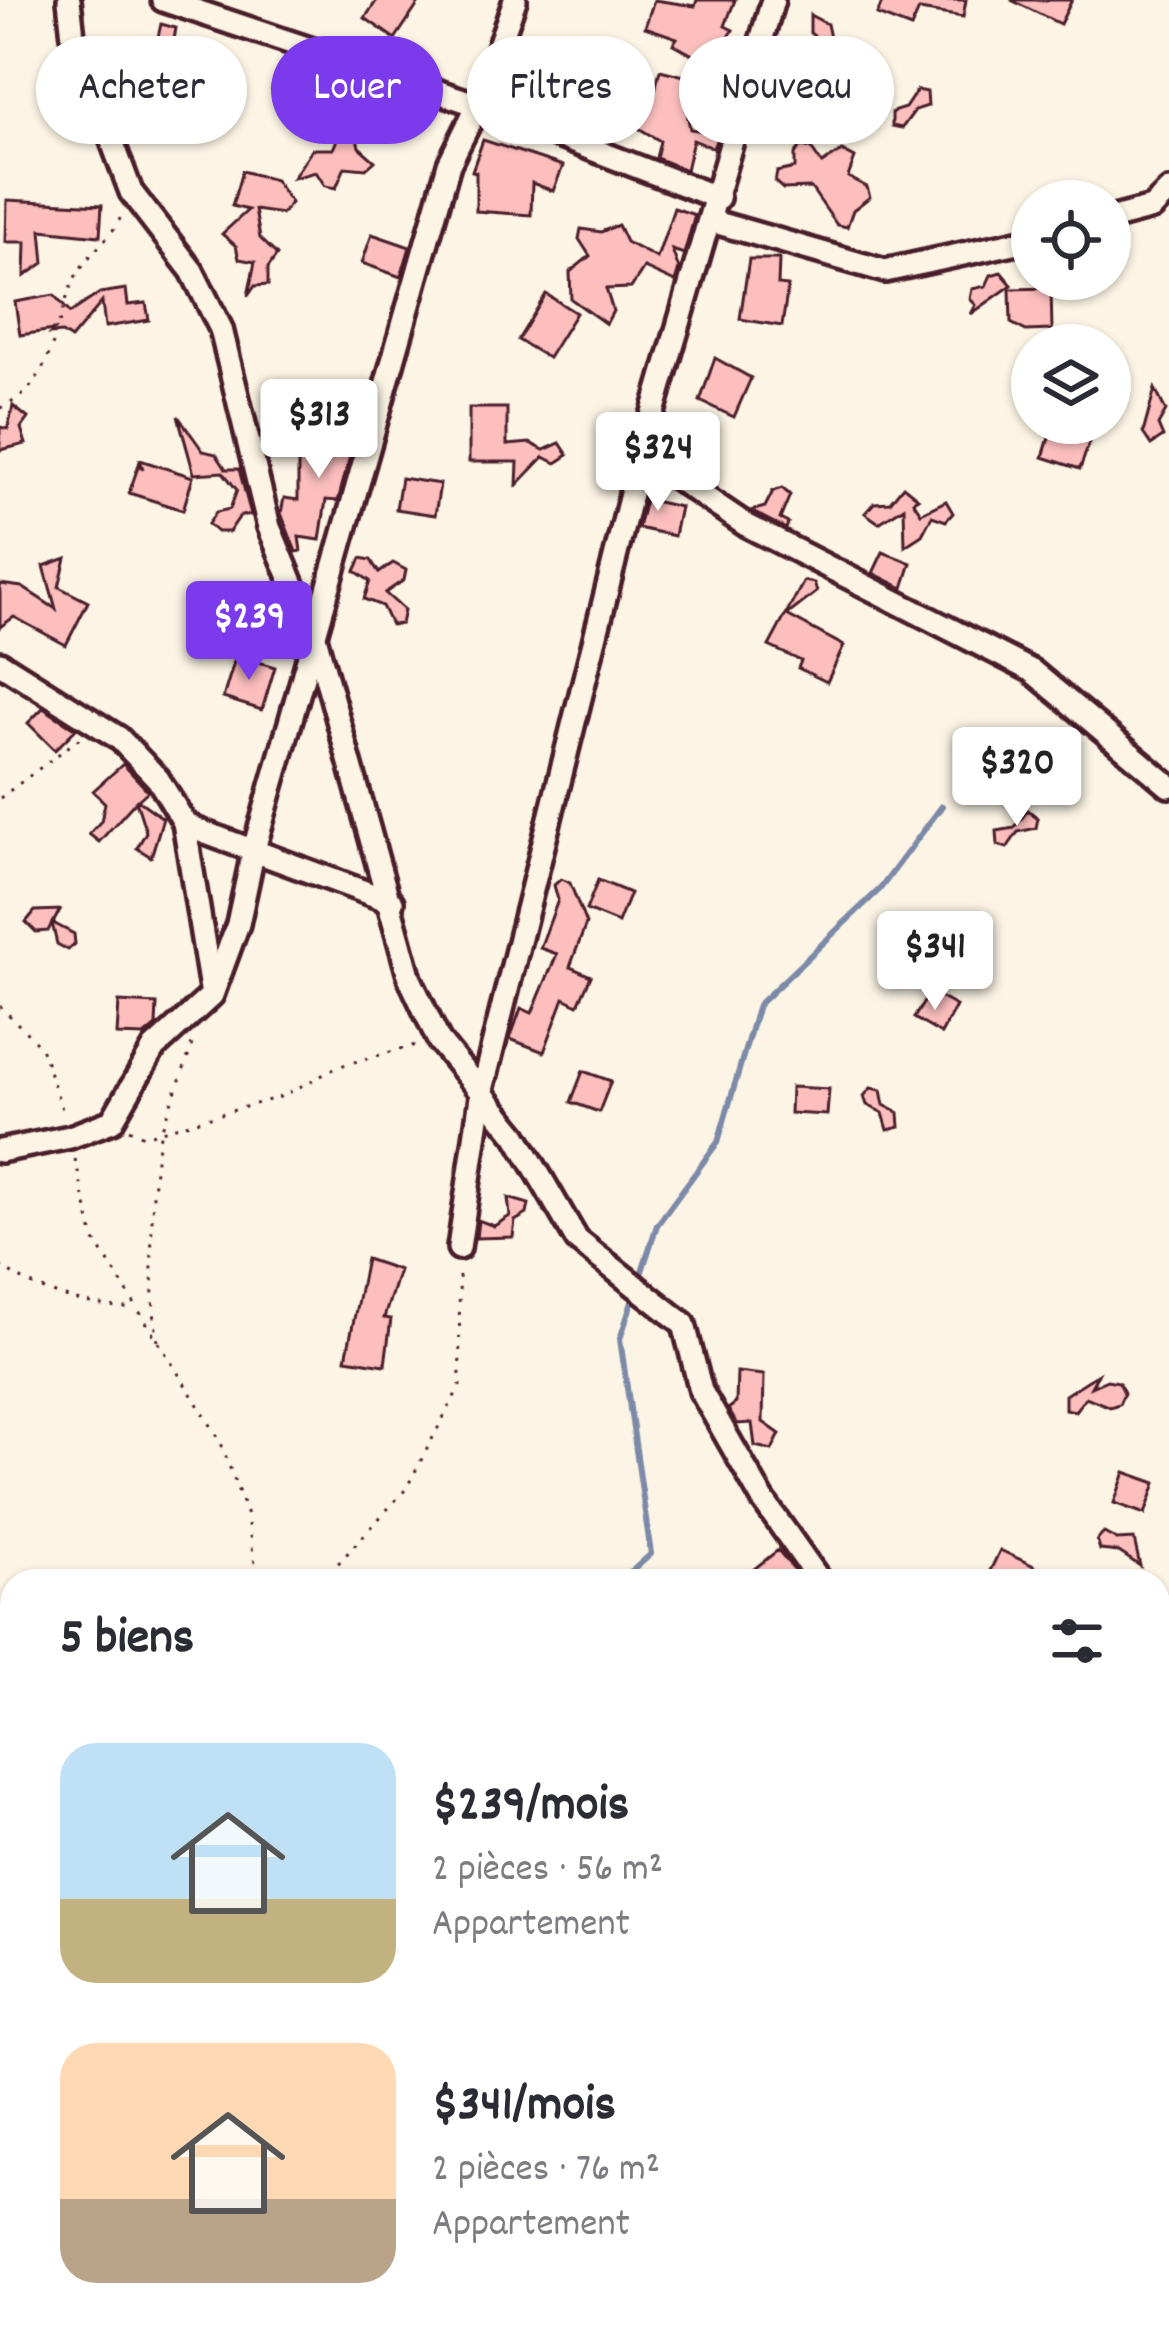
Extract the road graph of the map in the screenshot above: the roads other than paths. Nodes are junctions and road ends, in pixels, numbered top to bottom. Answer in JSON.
{"nodes":[{"id":1,"x":69,"y":0,"type":"edge"},
{"id":2,"x":163,"y":0,"type":"edge"},
{"id":3,"x":515,"y":0,"type":"edge"},
{"id":4,"x":773,"y":0,"type":"edge"},
{"id":5,"x":502,"y":36,"type":"edge"},
{"id":6,"x":467,"y":101,"type":"edge"},
{"id":7,"x":467,"y":127,"type":"edge"},
{"id":8,"x":579,"y":144,"type":"edge"},
{"id":9,"x":1169,"y":191,"type":"edge"},
{"id":10,"x":718,"y":198,"type":"junction"},
{"id":11,"x":1160,"y":212,"type":"edge"},
{"id":12,"x":711,"y":221,"type":"junction"},
{"id":13,"x":1011,"y":243,"type":"edge"},
{"id":14,"x":641,"y":454,"type":"junction"},
{"id":15,"x":315,"y":638,"type":"junction"},
{"id":16,"x":0,"y":663,"type":"edge"},
{"id":17,"x":1169,"y":786,"type":"edge"},
{"id":18,"x":184,"y":822,"type":"junction"},
{"id":19,"x":254,"y":849,"type":"junction"},
{"id":20,"x":392,"y":902,"type":"junction"},
{"id":21,"x":212,"y":995,"type":"junction"},
{"id":22,"x":482,"y":1090,"type":"junction"},
{"id":23,"x":0,"y":1151,"type":"edge"},
{"id":24,"x":459,"y":1248,"type":"road end"},
{"id":25,"x":812,"y":1569,"type":"edge"}],
"edges":[{"from":1,"to":15,"type":"street"},
{"from":2,"to":6,"type":"street"},
{"from":3,"to":5,"type":"street"},
{"from":4,"to":10,"type":"street"},
{"from":7,"to":15,"type":"street"},
{"from":8,"to":10,"type":"street"},
{"from":9,"to":11,"type":"street"},
{"from":10,"to":12,"type":"street"},
{"from":12,"to":13,"type":"street"},
{"from":12,"to":14,"type":"street"},
{"from":14,"to":17,"type":"street"},
{"from":14,"to":22,"type":"street"},
{"from":15,"to":19,"type":"street"},
{"from":15,"to":20,"type":"street"},
{"from":16,"to":18,"type":"street"},
{"from":18,"to":19,"type":"street"},
{"from":18,"to":21,"type":"street"},
{"from":19,"to":20,"type":"street"},
{"from":19,"to":21,"type":"street"},
{"from":20,"to":22,"type":"street"},
{"from":21,"to":23,"type":"street"},
{"from":22,"to":24,"type":"street"},
{"from":22,"to":25,"type":"street"}]}
